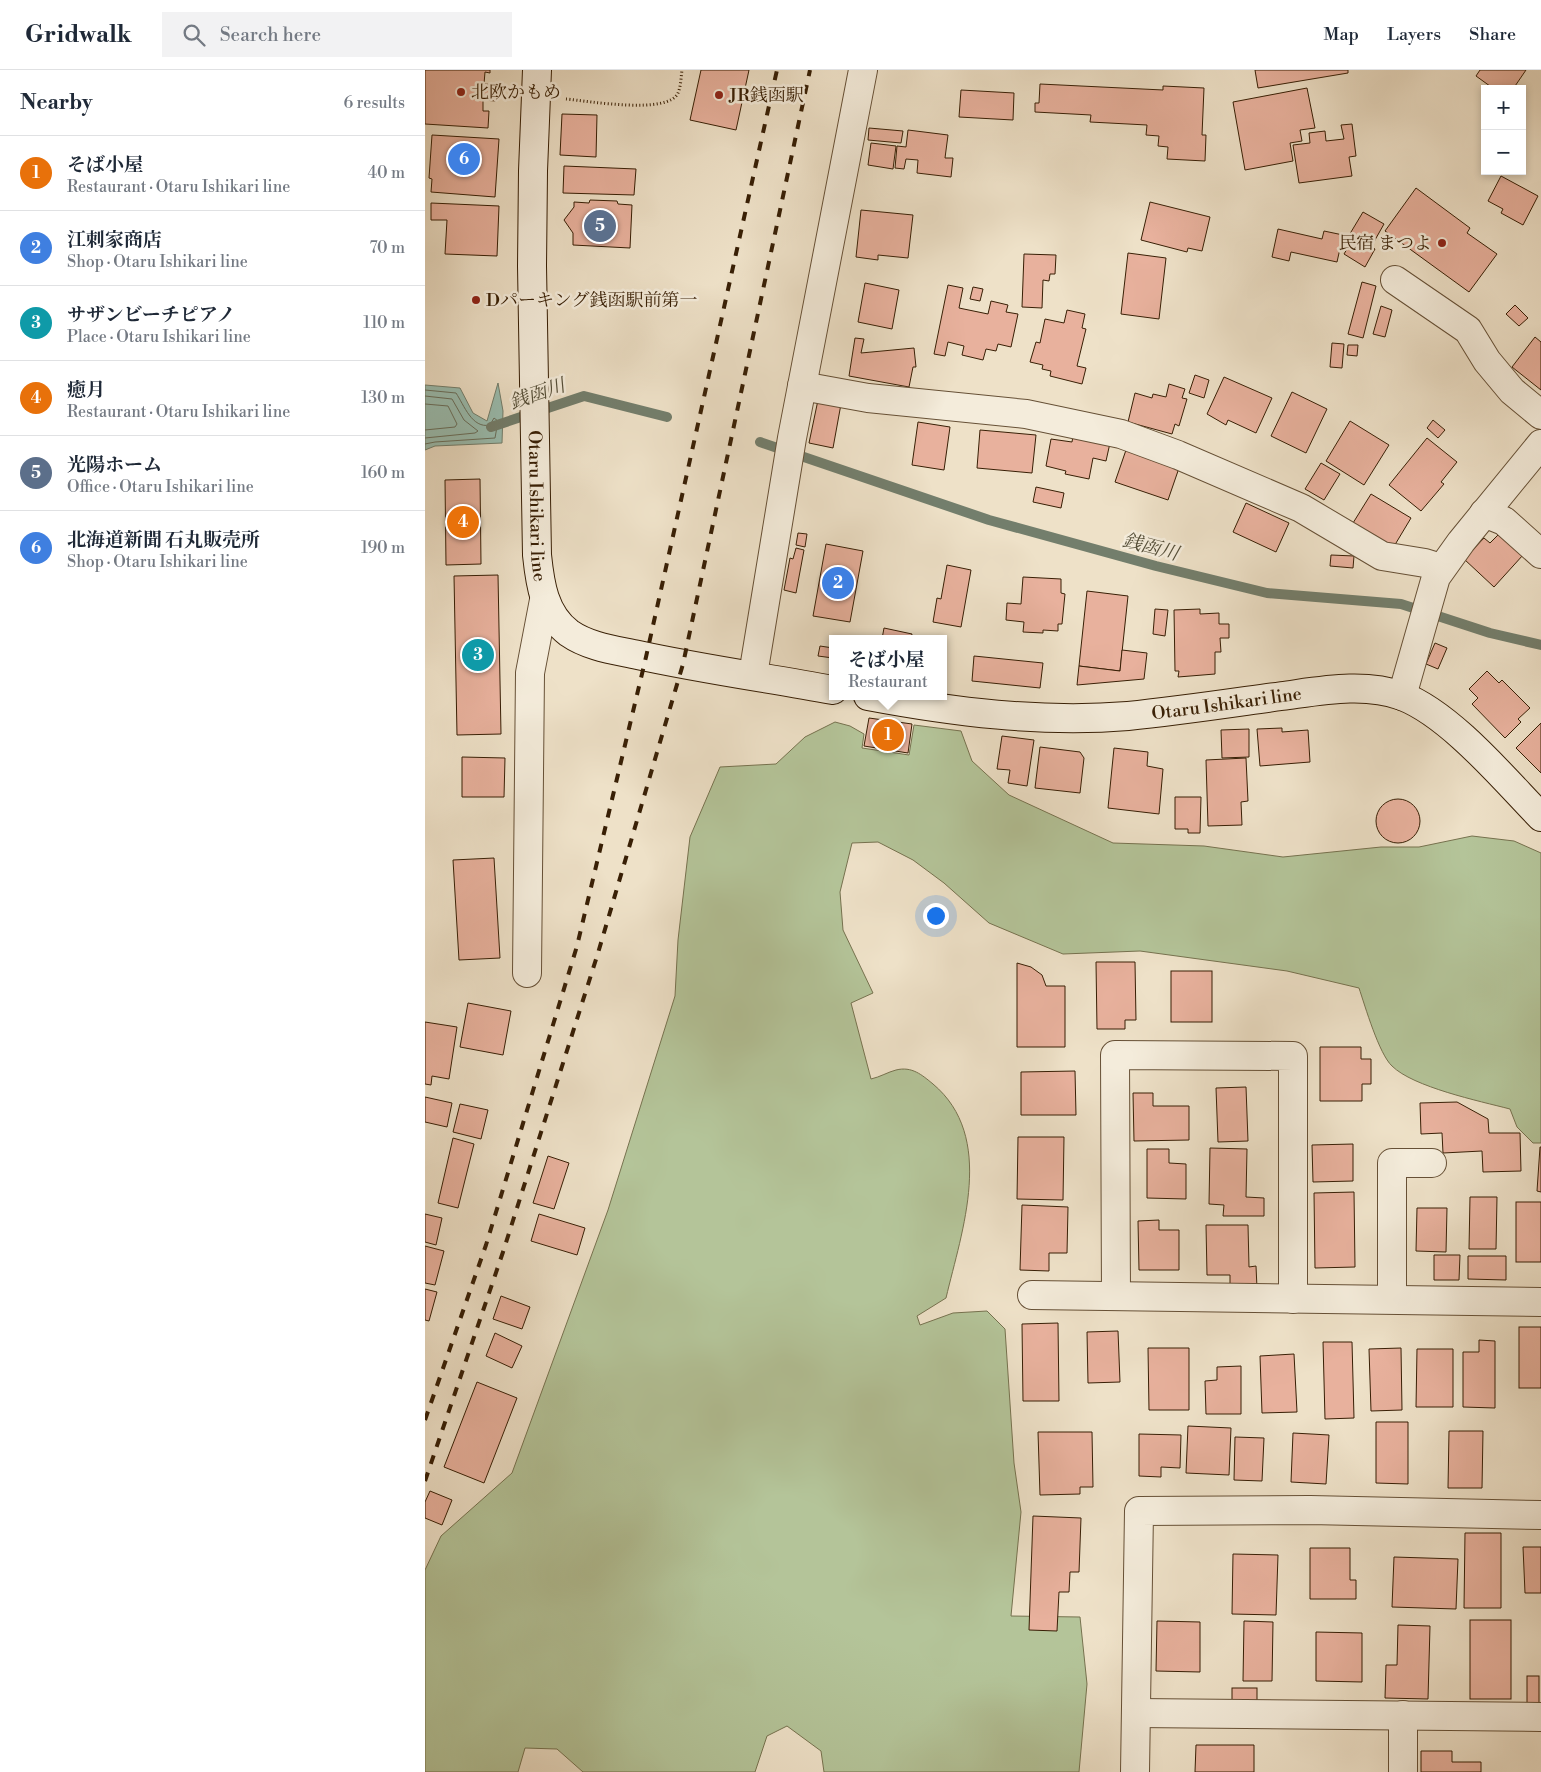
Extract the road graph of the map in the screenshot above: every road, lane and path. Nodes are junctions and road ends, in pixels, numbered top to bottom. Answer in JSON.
{"nodes":[{"id":1,"x":537,"y":70,"type":"edge"},
{"id":2,"x":682,"y":70,"type":"edge"},
{"id":3,"x":863,"y":70,"type":"edge"},
{"id":4,"x":562,"y":99,"type":"dead end"},
{"id":5,"x":1395,"y":280,"type":"dead end"},
{"id":6,"x":802,"y":386,"type":"junction"},
{"id":7,"x":1541,"y":415,"type":"edge"},
{"id":8,"x":1541,"y":444,"type":"edge"},
{"id":9,"x":1484,"y":514,"type":"junction"},
{"id":10,"x":1541,"y":554,"type":"edge"},
{"id":11,"x":1439,"y":572,"type":"junction"},
{"id":12,"x":544,"y":600,"type":"junction"},
{"id":13,"x":753,"y":676,"type":"junction"},
{"id":14,"x":829,"y":689,"type":"edge"},
{"id":15,"x":1402,"y":696,"type":"junction"},
{"id":16,"x":894,"y":700,"type":"edge"},
{"id":17,"x":1541,"y":817,"type":"edge"},
{"id":18,"x":527,"y":973,"type":"dead end"},
{"id":19,"x":1432,"y":1163,"type":"dead end"},
{"id":20,"x":1032,"y":1294,"type":"dead end"},
{"id":21,"x":1116,"y":1296,"type":"junction"},
{"id":22,"x":1293,"y":1299,"type":"junction"},
{"id":23,"x":1392,"y":1299,"type":"junction"},
{"id":24,"x":1541,"y":1302,"type":"edge"},
{"id":25,"x":1541,"y":1515,"type":"edge"},
{"id":26,"x":1136,"y":1713,"type":"junction"},
{"id":27,"x":1403,"y":1715,"type":"junction"},
{"id":28,"x":1541,"y":1717,"type":"edge"},
{"id":29,"x":1135,"y":1772,"type":"edge"},
{"id":30,"x":1403,"y":1772,"type":"edge"}],
"edges":[{"from":1,"to":12,"type":"street","name":"Otaru Ishikari line"},
{"from":2,"to":4,"type":"path"},
{"from":3,"to":6,"type":"street"},
{"from":5,"to":7,"type":"street"},
{"from":6,"to":11,"type":"street"},
{"from":6,"to":13,"type":"street"},
{"from":8,"to":9,"type":"street"},
{"from":9,"to":10,"type":"street"},
{"from":9,"to":11,"type":"street"},
{"from":11,"to":15,"type":"street"},
{"from":12,"to":13,"type":"street","name":"Otaru Ishikari line"},
{"from":12,"to":18,"type":"street"},
{"from":13,"to":14,"type":"street","name":"Otaru Ishikari line"},
{"from":15,"to":16,"type":"street","name":"Otaru Ishikari line"},
{"from":15,"to":17,"type":"street","name":"Otaru Ishikari line"},
{"from":19,"to":23,"type":"street"},
{"from":20,"to":21,"type":"street"},
{"from":21,"to":22,"type":"street"},
{"from":21,"to":22,"type":"street"},
{"from":22,"to":23,"type":"street"},
{"from":23,"to":24,"type":"street"},
{"from":25,"to":26,"type":"street"},
{"from":26,"to":27,"type":"street"},
{"from":26,"to":29,"type":"street"},
{"from":27,"to":28,"type":"street"},
{"from":27,"to":30,"type":"street"}]}
